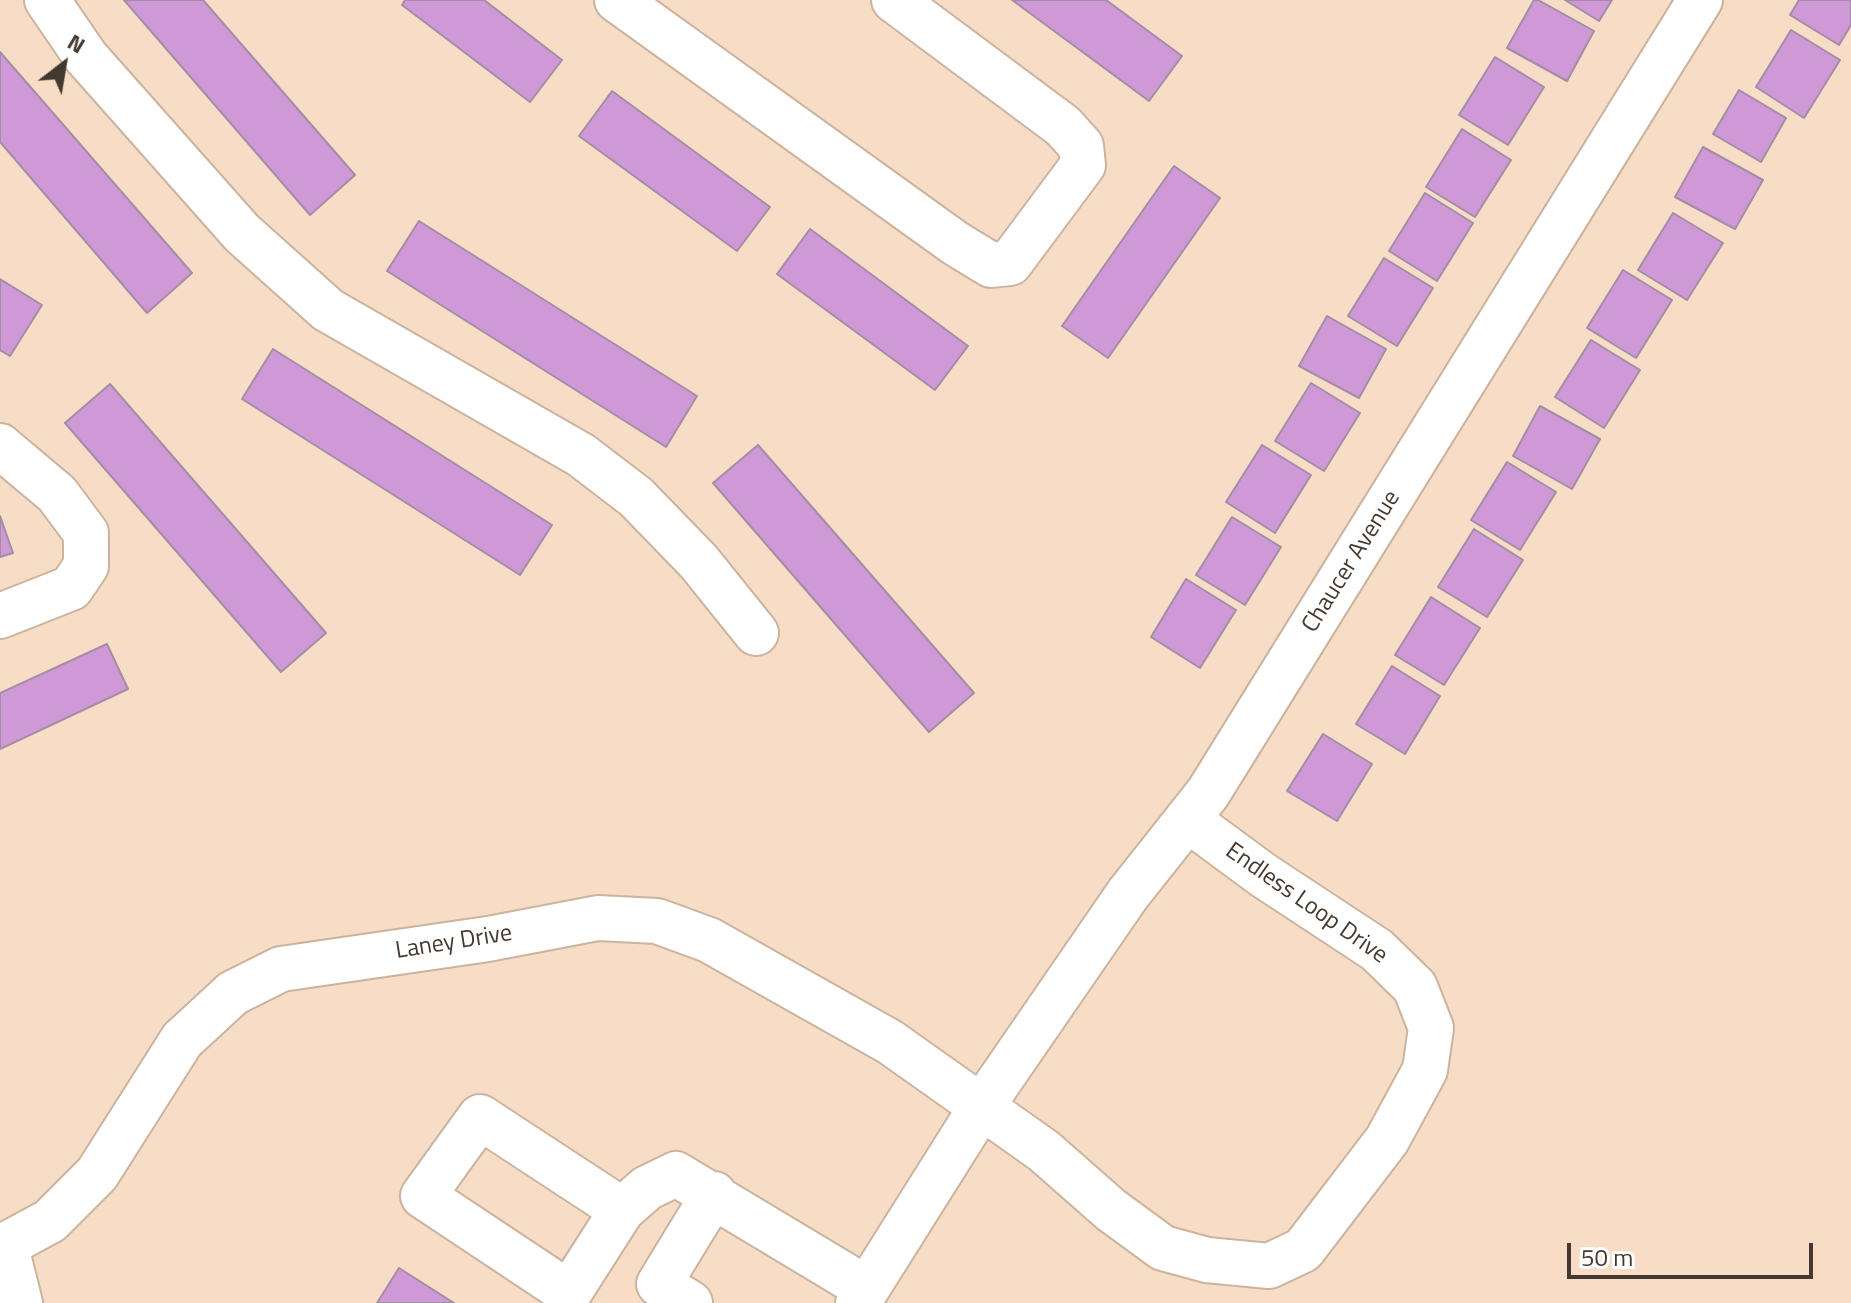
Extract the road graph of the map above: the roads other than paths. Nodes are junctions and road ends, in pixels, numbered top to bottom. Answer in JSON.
{"nodes":[{"id":1,"x":47,"y":0,"type":"edge"},
{"id":2,"x":617,"y":0,"type":"edge"},
{"id":3,"x":894,"y":0,"type":"edge"},
{"id":4,"x":1700,"y":0,"type":"edge"},
{"id":5,"x":0,"y":446,"type":"edge"},
{"id":6,"x":0,"y":616,"type":"edge"},
{"id":7,"x":756,"y":633,"type":"dead end"},
{"id":8,"x":1187,"y":819,"type":"junction"},
{"id":9,"x":980,"y":1109,"type":"junction"},
{"id":10,"x":714,"y":1194,"type":"junction"},
{"id":11,"x":622,"y":1210,"type":"dead end"},
{"id":12,"x":3,"y":1247,"type":"edge"},
{"id":13,"x":862,"y":1296,"type":"edge"},
{"id":14,"x":20,"y":1303,"type":"edge"},
{"id":15,"x":690,"y":1303,"type":"edge"}],
"edges":[{"from":1,"to":7,"type":"street"},
{"from":2,"to":3,"type":"street"},
{"from":4,"to":8,"type":"street","name":"Chaucer Avenue"},
{"from":5,"to":6,"type":"street"},
{"from":8,"to":9,"type":"street","name":"Chaucer Avenue"},
{"from":8,"to":9,"type":"street","name":"Endless Loop Drive"},
{"from":9,"to":12,"type":"street","name":"Laney Drive"},
{"from":9,"to":13,"type":"street","name":"Chaucer Avenue"},
{"from":10,"to":11,"type":"street"},
{"from":10,"to":13,"type":"street"},
{"from":10,"to":15,"type":"street"},
{"from":12,"to":14,"type":"street"}]}
